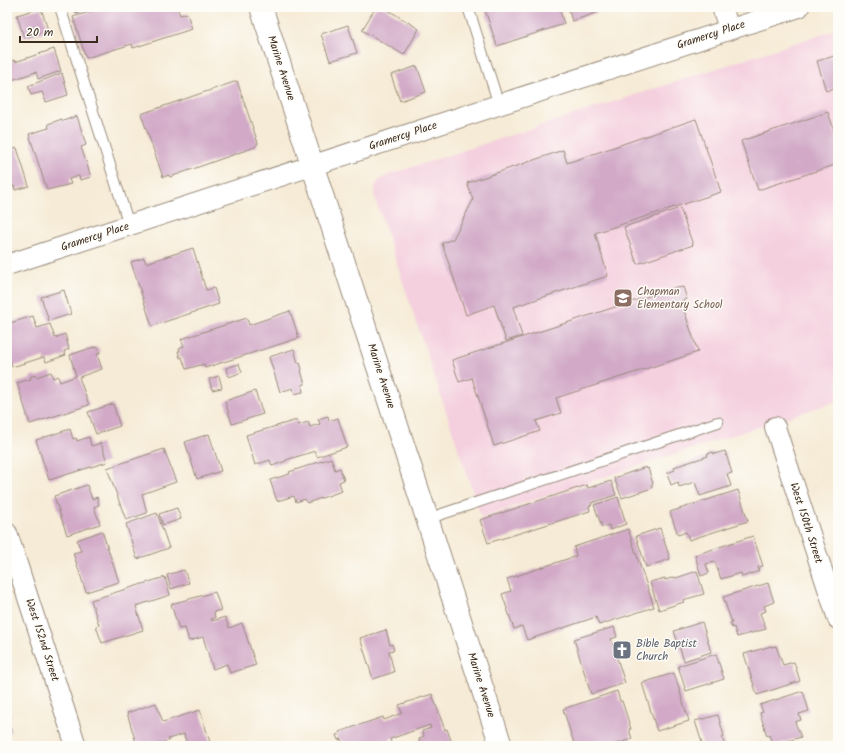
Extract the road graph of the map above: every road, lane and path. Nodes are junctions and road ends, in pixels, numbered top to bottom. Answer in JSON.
{"nodes":[{"id":1,"x":60,"y":7,"type":"edge"},
{"id":2,"x":261,"y":7,"type":"edge"},
{"id":3,"x":468,"y":7,"type":"edge"},
{"id":4,"x":722,"y":7,"type":"edge"},
{"id":5,"x":799,"y":7,"type":"edge"},
{"id":6,"x":729,"y":29,"type":"junction"},
{"id":7,"x":499,"y":104,"type":"junction"},
{"id":8,"x":313,"y":166,"type":"junction"},
{"id":9,"x":129,"y":226,"type":"junction"},
{"id":10,"x":7,"y":266,"type":"edge"},
{"id":11,"x":718,"y":422,"type":"dead end"},
{"id":12,"x":775,"y":427,"type":"dead end"},
{"id":13,"x":427,"y":519,"type":"junction"},
{"id":14,"x":7,"y":533,"type":"edge"},
{"id":15,"x":838,"y":619,"type":"edge"},
{"id":16,"x":76,"y":746,"type":"edge"},
{"id":17,"x":501,"y":746,"type":"edge"}],
"edges":[{"from":1,"to":9,"type":"lane"},
{"from":2,"to":8,"type":"main road","name":"Marine Avenue"},
{"from":3,"to":7,"type":"lane"},
{"from":4,"to":6,"type":"street"},
{"from":5,"to":6,"type":"street","name":"Gramercy Place"},
{"from":6,"to":7,"type":"street","name":"Gramercy Place"},
{"from":7,"to":8,"type":"street","name":"Gramercy Place"},
{"from":8,"to":9,"type":"street","name":"Gramercy Place"},
{"from":8,"to":13,"type":"main road","name":"Marine Avenue"},
{"from":9,"to":10,"type":"street","name":"Gramercy Place"},
{"from":11,"to":13,"type":"lane"},
{"from":12,"to":15,"type":"street","name":"West 150th Street"},
{"from":13,"to":17,"type":"main road","name":"Marine Avenue"},
{"from":14,"to":16,"type":"street","name":"West 152nd Street"}]}
